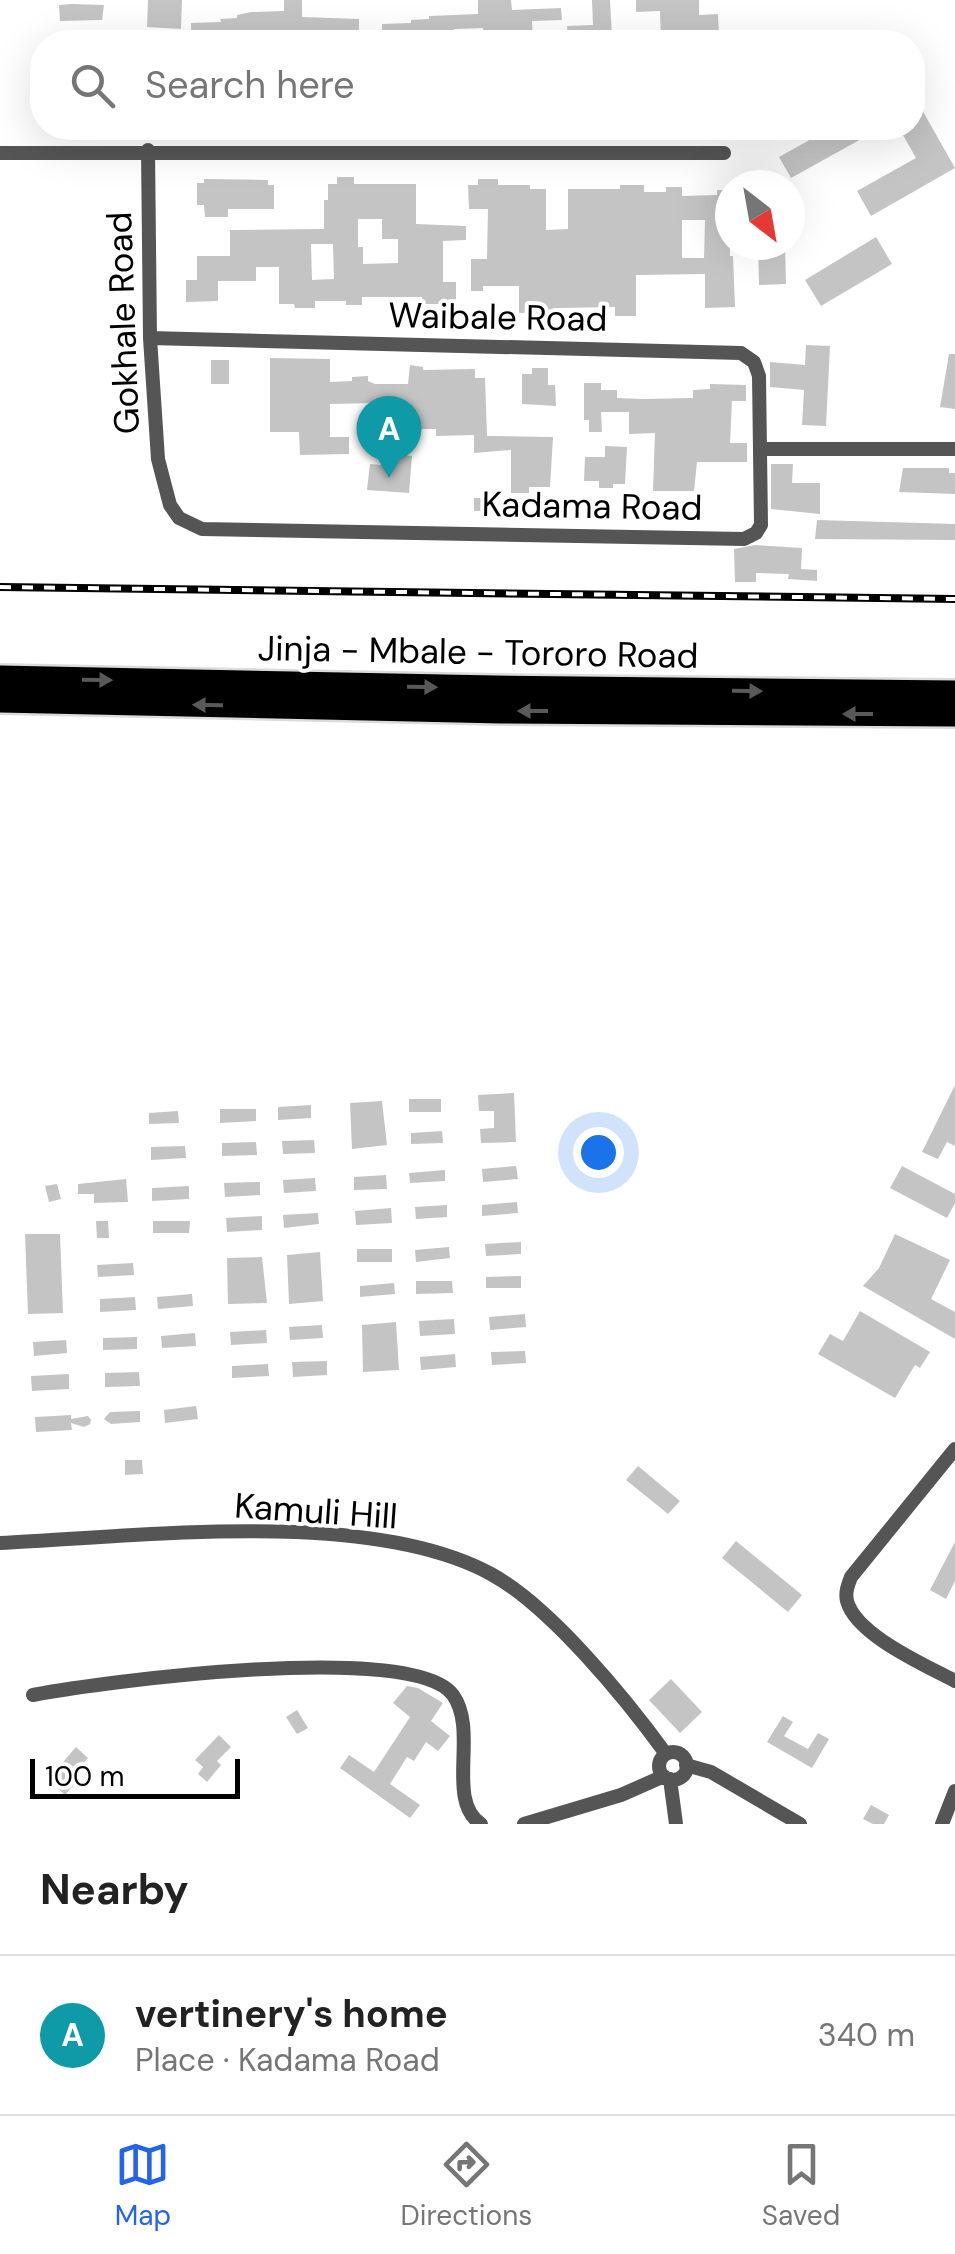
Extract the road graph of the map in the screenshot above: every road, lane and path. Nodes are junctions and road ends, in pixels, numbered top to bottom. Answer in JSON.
{"nodes":[{"id":1,"x":148,"y":150,"type":"junction"},
{"id":2,"x":0,"y":153,"type":"edge"},
{"id":3,"x":724,"y":153,"type":"dead end"},
{"id":4,"x":150,"y":338,"type":"junction"},
{"id":5,"x":955,"y":449,"type":"edge"},
{"id":6,"x":762,"y":450,"type":"junction"},
{"id":7,"x":165,"y":492,"type":"joint"},
{"id":8,"x":0,"y":678,"type":"edge"},
{"id":9,"x":955,"y":693,"type":"edge"},
{"id":10,"x":0,"y":700,"type":"edge"},
{"id":11,"x":955,"y":714,"type":"edge"},
{"id":12,"x":955,"y":1448,"type":"edge"},
{"id":13,"x":0,"y":1543,"type":"edge"},
{"id":14,"x":955,"y":1682,"type":"edge"},
{"id":15,"x":33,"y":1694,"type":"dead end"},
{"id":16,"x":666,"y":1754,"type":"junction"},
{"id":17,"x":686,"y":1765,"type":"junction"},
{"id":18,"x":667,"y":1778,"type":"junction"},
{"id":19,"x":955,"y":1791,"type":"edge"},
{"id":20,"x":481,"y":1824,"type":"edge"},
{"id":21,"x":524,"y":1824,"type":"edge"},
{"id":22,"x":676,"y":1824,"type":"edge"},
{"id":23,"x":800,"y":1824,"type":"edge"},
{"id":24,"x":942,"y":1824,"type":"edge"}],
"edges":[{"from":1,"to":2,"type":"street"},
{"from":1,"to":3,"type":"street"},
{"from":1,"to":4,"type":"street","name":"Gokhale Road"},
{"from":4,"to":6,"type":"street","name":"Waibale Road"},
{"from":4,"to":7,"type":"street","name":"Gokhale Road"},
{"from":5,"to":6,"type":"street"},
{"from":6,"to":7,"type":"street","name":"Kadama Road"},
{"from":8,"to":9,"type":"highway","name":"Jinja - Mbale - Tororo Road","one_way":true},
{"from":11,"to":10,"type":"highway","name":"Jinja - Mbale - Tororo Road","one_way":true},
{"from":12,"to":14,"type":"street"},
{"from":13,"to":16,"type":"street","name":"Kamuli Hill"},
{"from":15,"to":20,"type":"street"},
{"from":16,"to":17,"type":"street"},
{"from":16,"to":18,"type":"street"},
{"from":17,"to":18,"type":"street"},
{"from":17,"to":23,"type":"street"},
{"from":18,"to":21,"type":"street"},
{"from":18,"to":22,"type":"street"},
{"from":19,"to":24,"type":"street"}]}
